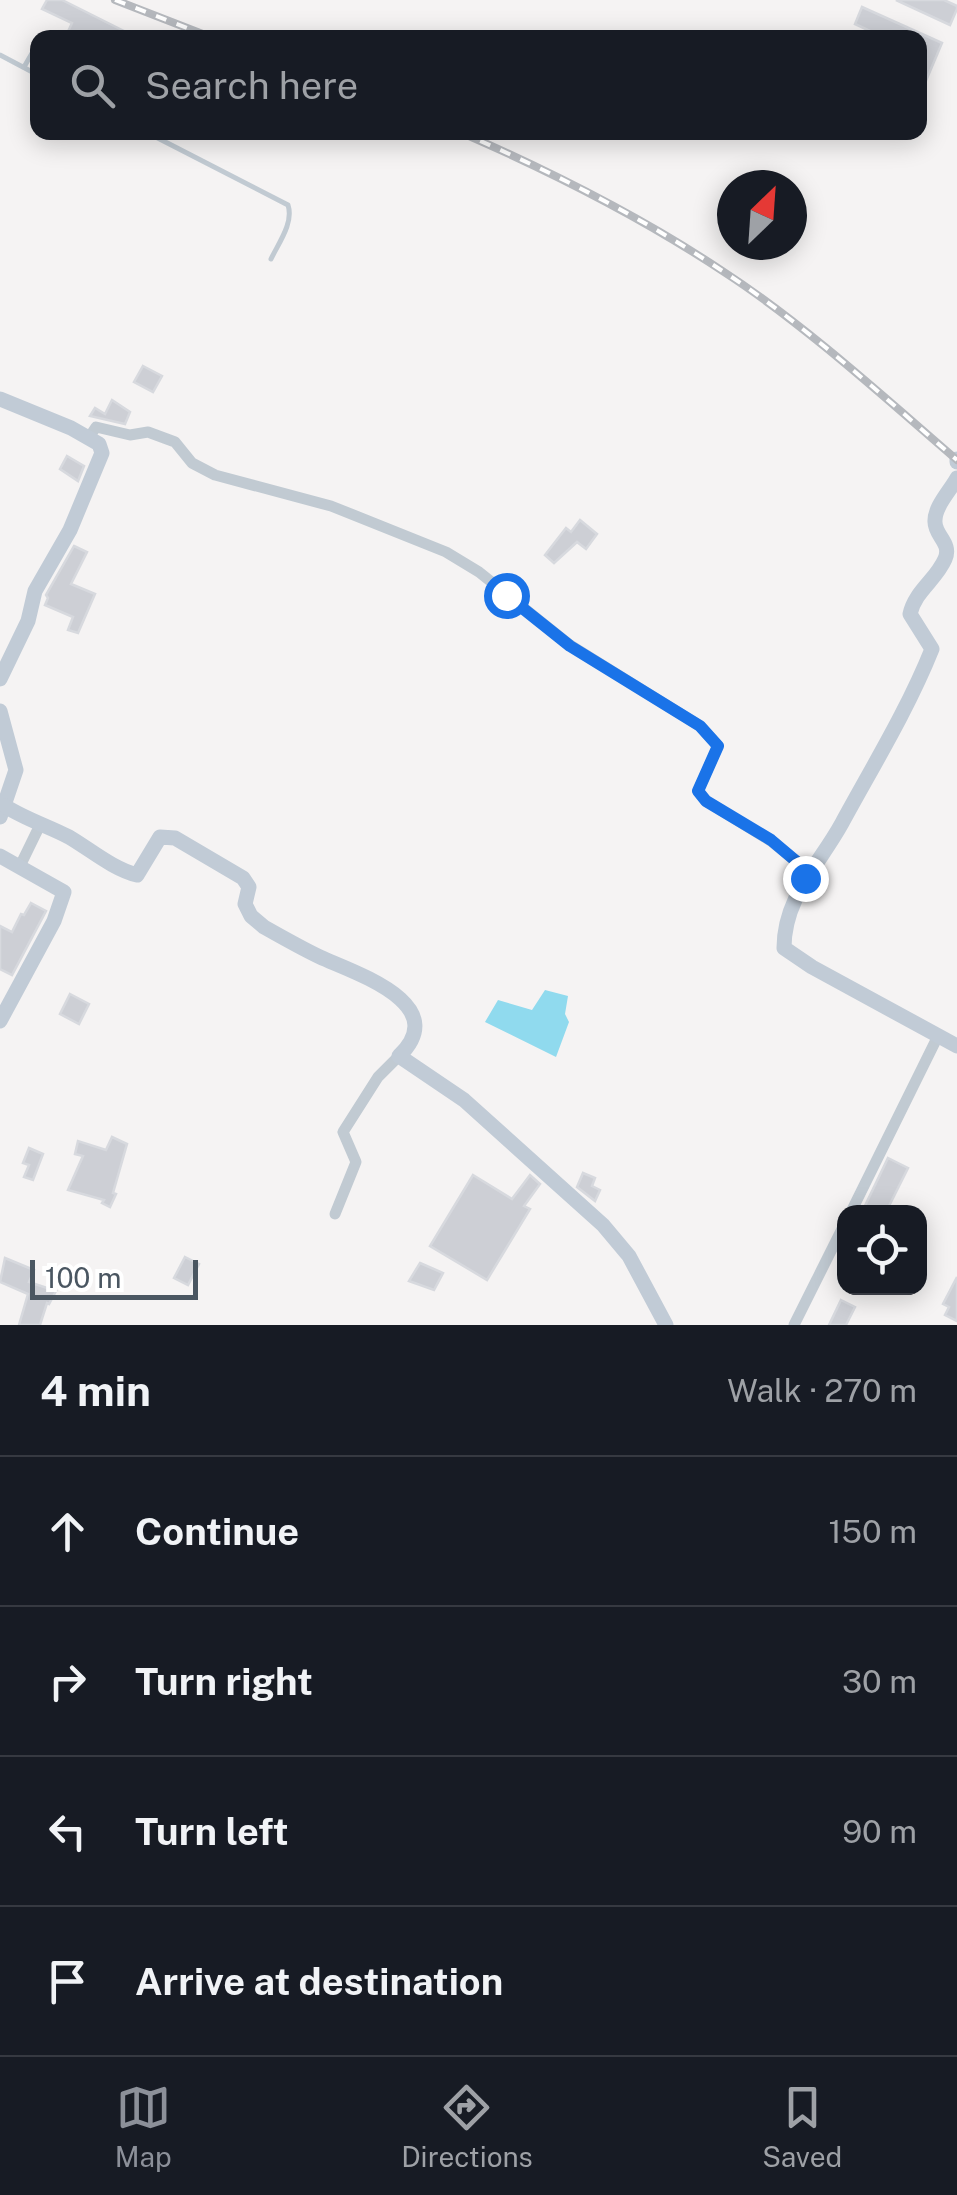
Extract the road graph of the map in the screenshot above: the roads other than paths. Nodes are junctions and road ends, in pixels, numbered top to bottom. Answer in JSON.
{"nodes":[{"id":1,"x":0,"y":54,"type":"edge"},
{"id":2,"x":30,"y":57,"type":"edge"},
{"id":3,"x":24,"y":68,"type":"junction"},
{"id":4,"x":30,"y":71,"type":"edge"},
{"id":5,"x":160,"y":140,"type":"edge"},
{"id":6,"x":271,"y":260,"type":"dead end"},
{"id":7,"x":0,"y":399,"type":"edge"},
{"id":8,"x":88,"y":439,"type":"junction"},
{"id":9,"x":957,"y":478,"type":"edge"},
{"id":10,"x":0,"y":679,"type":"edge"},
{"id":11,"x":0,"y":710,"type":"edge"},
{"id":12,"x":2,"y":812,"type":"edge"},
{"id":13,"x":40,"y":825,"type":"junction"},
{"id":14,"x":0,"y":856,"type":"edge"},
{"id":15,"x":20,"y":866,"type":"junction"},
{"id":16,"x":809,"y":872,"type":"junction"},
{"id":17,"x":0,"y":1021,"type":"edge"},
{"id":18,"x":938,"y":1036,"type":"junction"},
{"id":19,"x":957,"y":1046,"type":"edge"},
{"id":20,"x":399,"y":1056,"type":"junction"},
{"id":21,"x":854,"y":1205,"type":"edge"},
{"id":22,"x":335,"y":1214,"type":"dead end"},
{"id":23,"x":837,"y":1239,"type":"edge"},
{"id":24,"x":666,"y":1325,"type":"edge"},
{"id":25,"x":794,"y":1325,"type":"edge"}],
"edges":[{"from":1,"to":3,"type":"lane"},
{"from":2,"to":3,"type":"lane"},
{"from":3,"to":4,"type":"lane"},
{"from":5,"to":6,"type":"lane"},
{"from":7,"to":8,"type":"street"},
{"from":8,"to":10,"type":"street"},
{"from":8,"to":16,"type":"street"},
{"from":9,"to":16,"type":"street"},
{"from":11,"to":12,"type":"street"},
{"from":12,"to":13,"type":"street"},
{"from":13,"to":15,"type":"street"},
{"from":13,"to":20,"type":"street"},
{"from":14,"to":15,"type":"street"},
{"from":15,"to":17,"type":"street"},
{"from":16,"to":18,"type":"street"},
{"from":18,"to":19,"type":"street"},
{"from":18,"to":21,"type":"street"},
{"from":20,"to":22,"type":"street"},
{"from":20,"to":24,"type":"street"},
{"from":23,"to":25,"type":"street"}]}
